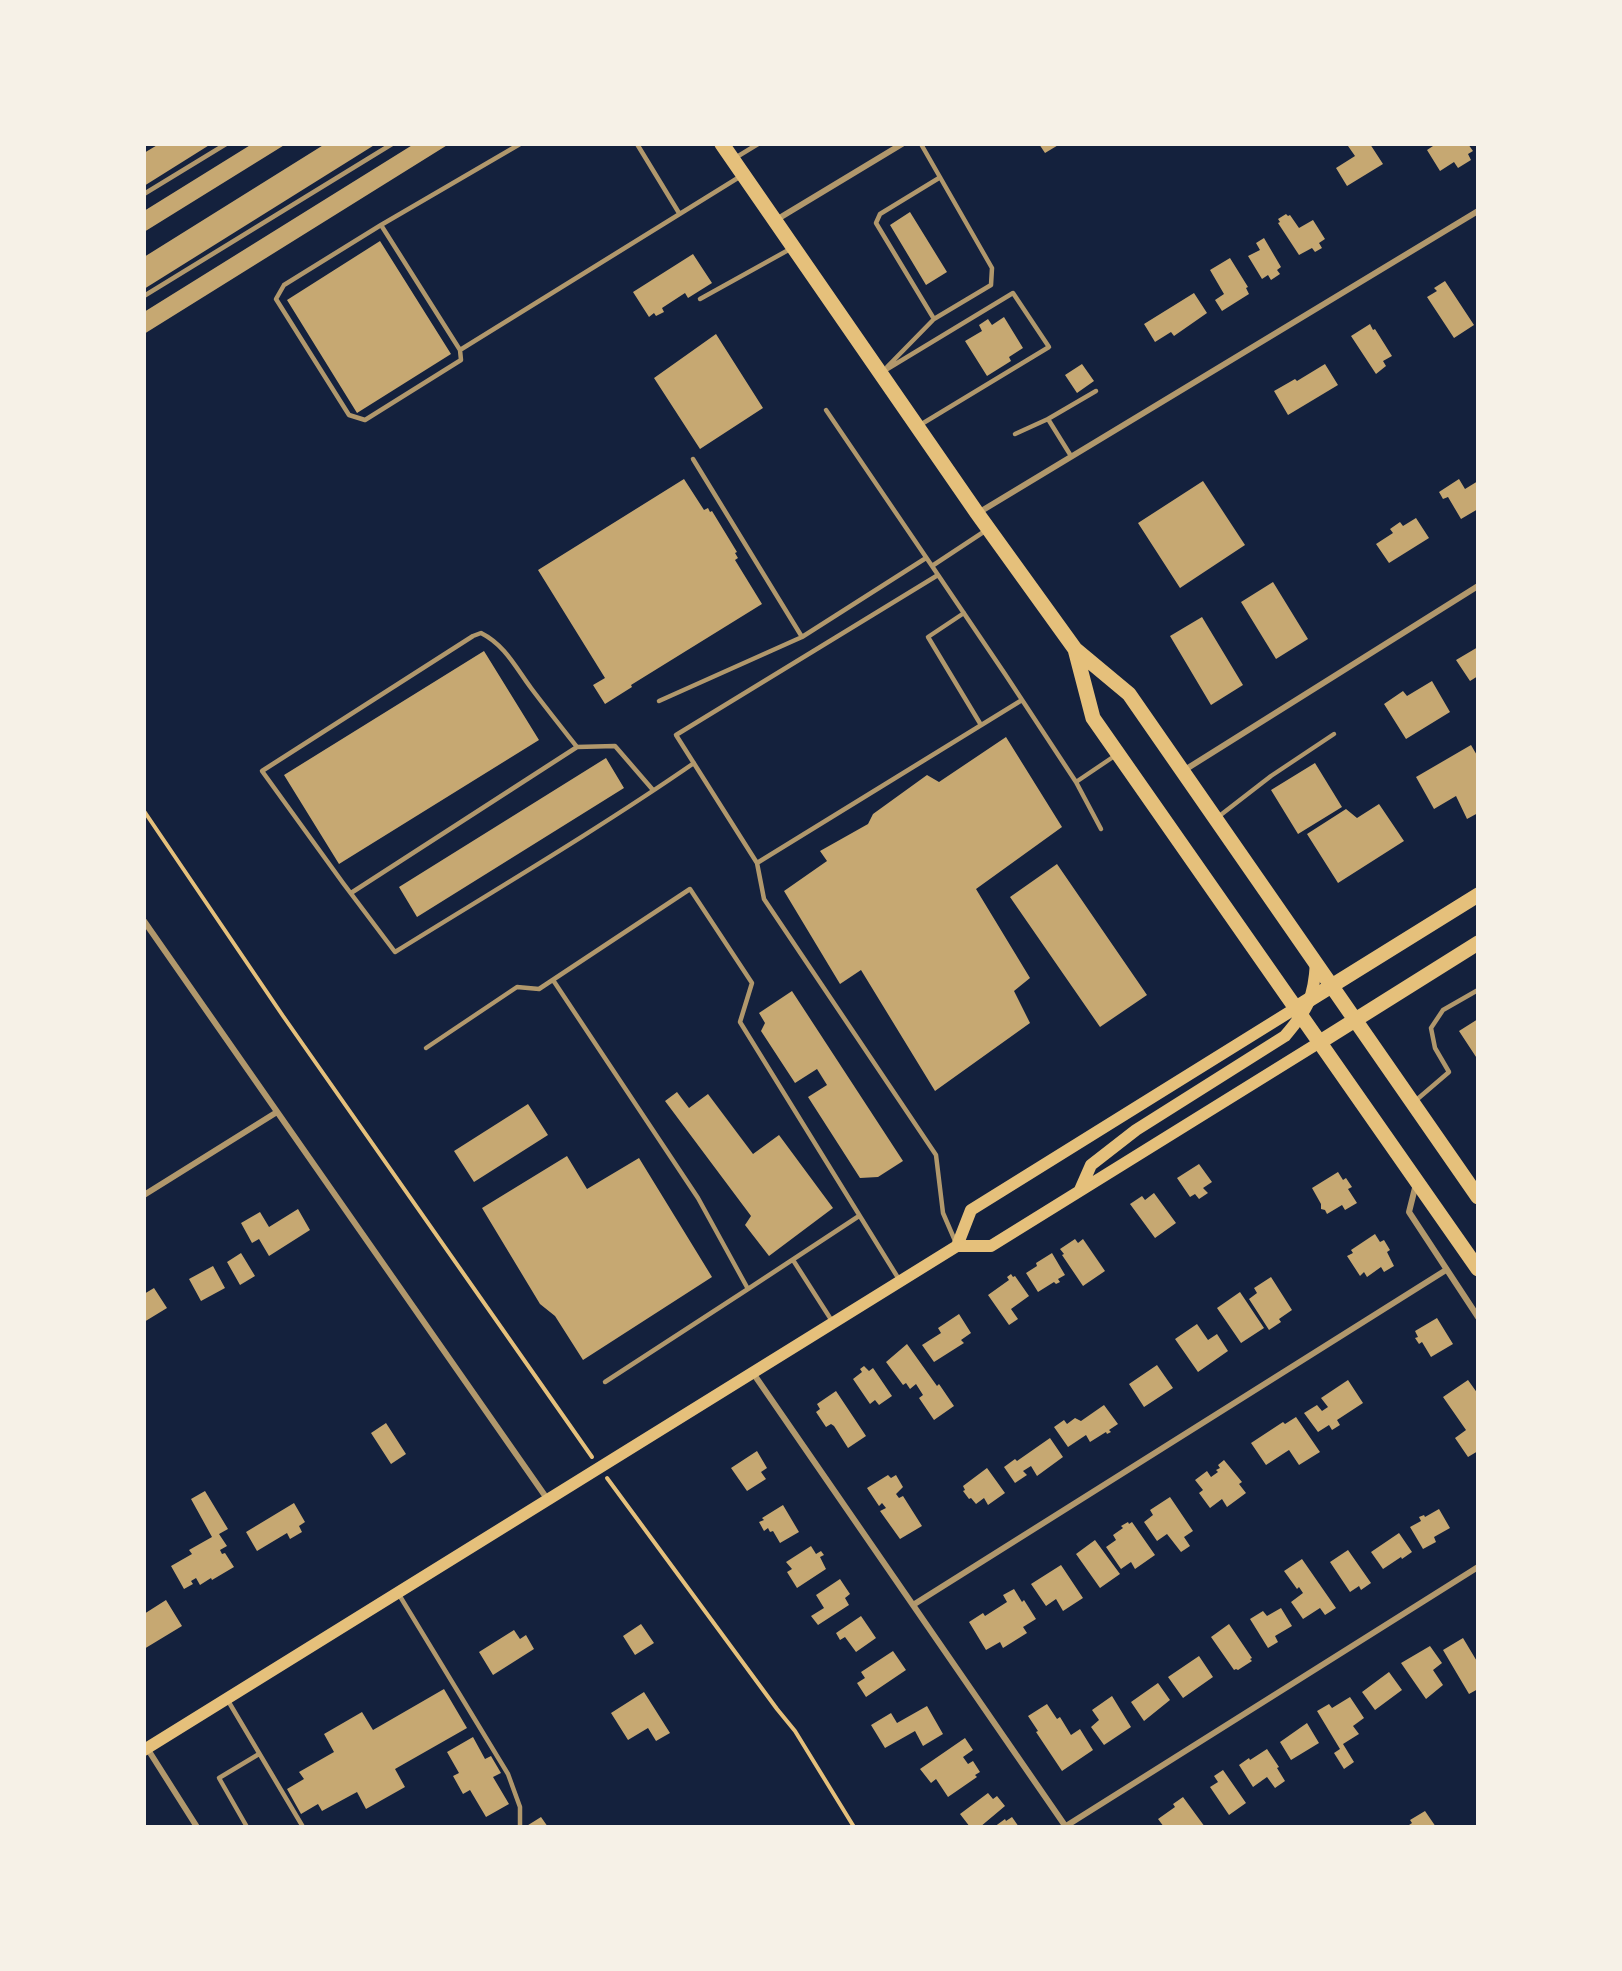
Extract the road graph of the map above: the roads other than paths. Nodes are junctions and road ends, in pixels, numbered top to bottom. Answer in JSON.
{"nodes":[{"id":1,"x":225,"y":144,"type":"edge"},
{"id":2,"x":392,"y":144,"type":"edge"},
{"id":3,"x":520,"y":144,"type":"edge"},
{"id":4,"x":637,"y":144,"type":"edge"},
{"id":5,"x":722,"y":144,"type":"edge"},
{"id":6,"x":758,"y":144,"type":"edge"},
{"id":7,"x":902,"y":144,"type":"edge"},
{"id":8,"x":921,"y":144,"type":"edge"},
{"id":9,"x":733,"y":159,"type":"junction"},
{"id":10,"x":744,"y":175,"type":"junction"},
{"id":11,"x":939,"y":178,"type":"junction"},
{"id":12,"x":144,"y":194,"type":"edge"},
{"id":13,"x":1478,"y":211,"type":"edge"},
{"id":14,"x":679,"y":213,"type":"junction"},
{"id":15,"x":776,"y":220,"type":"junction"},
{"id":16,"x":381,"y":225,"type":"junction"},
{"id":17,"x":794,"y":247,"type":"junction"},
{"id":18,"x":144,"y":296,"type":"edge"},
{"id":19,"x":700,"y":300,"type":"dead end"},
{"id":20,"x":934,"y":319,"type":"junction"},
{"id":21,"x":460,"y":350,"type":"junction"},
{"id":22,"x":881,"y":373,"type":"junction"},
{"id":23,"x":1096,"y":391,"type":"dead end"},
{"id":24,"x":826,"y":410,"type":"dead end"},
{"id":25,"x":1048,"y":419,"type":"junction"},
{"id":26,"x":918,"y":427,"type":"junction"},
{"id":27,"x":1015,"y":434,"type":"dead end"},
{"id":28,"x":1071,"y":456,"type":"junction"},
{"id":29,"x":693,"y":459,"type":"dead end"},
{"id":30,"x":977,"y":513,"type":"junction"},
{"id":31,"x":988,"y":528,"type":"junction"},
{"id":32,"x":926,"y":558,"type":"junction"},
{"id":33,"x":932,"y":566,"type":"junction"},
{"id":34,"x":938,"y":575,"type":"junction"},
{"id":35,"x":1478,"y":586,"type":"edge"},
{"id":36,"x":964,"y":613,"type":"junction"},
{"id":37,"x":802,"y":637,"type":"junction"},
{"id":38,"x":1075,"y":650,"type":"junction"},
{"id":39,"x":1022,"y":700,"type":"junction"},
{"id":40,"x":658,"y":701,"type":"dead end"},
{"id":41,"x":981,"y":725,"type":"junction"},
{"id":42,"x":1334,"y":734,"type":"dead end"},
{"id":43,"x":577,"y":747,"type":"junction"},
{"id":44,"x":1118,"y":754,"type":"junction"},
{"id":45,"x":694,"y":763,"type":"junction"},
{"id":46,"x":1183,"y":771,"type":"junction"},
{"id":47,"x":1076,"y":782,"type":"junction"},
{"id":48,"x":653,"y":790,"type":"junction"},
{"id":49,"x":1216,"y":819,"type":"junction"},
{"id":50,"x":1101,"y":829,"type":"dead end"},
{"id":51,"x":757,"y":863,"type":"junction"},
{"id":52,"x":351,"y":893,"type":"junction"},
{"id":53,"x":1478,"y":895,"type":"edge"},
{"id":54,"x":144,"y":921,"type":"edge"},
{"id":55,"x":1478,"y":943,"type":"edge"},
{"id":56,"x":1316,"y":962,"type":"junction"},
{"id":57,"x":553,"y":980,"type":"junction"},
{"id":58,"x":1331,"y":985,"type":"junction"},
{"id":59,"x":1478,"y":990,"type":"edge"},
{"id":60,"x":1312,"y":998,"type":"junction"},
{"id":61,"x":1299,"y":1011,"type":"junction"},
{"id":62,"x":1356,"y":1020,"type":"junction"},
{"id":63,"x":1320,"y":1042,"type":"junction"},
{"id":64,"x":426,"y":1048,"type":"dead end"},
{"id":65,"x":1413,"y":1102,"type":"junction"},
{"id":66,"x":277,"y":1112,"type":"junction"},
{"id":67,"x":1417,"y":1180,"type":"junction"},
{"id":68,"x":1080,"y":1190,"type":"junction"},
{"id":69,"x":144,"y":1195,"type":"edge"},
{"id":70,"x":1478,"y":1197,"type":"edge"},
{"id":71,"x":859,"y":1216,"type":"junction"},
{"id":72,"x":957,"y":1246,"type":"junction"},
{"id":73,"x":793,"y":1260,"type":"junction"},
{"id":74,"x":1478,"y":1269,"type":"edge"},
{"id":75,"x":1446,"y":1270,"type":"junction"},
{"id":76,"x":900,"y":1281,"type":"junction"},
{"id":77,"x":748,"y":1289,"type":"junction"},
{"id":78,"x":1478,"y":1317,"type":"edge"},
{"id":79,"x":833,"y":1322,"type":"junction"},
{"id":80,"x":753,"y":1372,"type":"junction"},
{"id":81,"x":605,"y":1382,"type":"dead end"},
{"id":82,"x":548,"y":1500,"type":"junction"},
{"id":83,"x":1478,"y":1567,"type":"edge"},
{"id":84,"x":398,"y":1593,"type":"junction"},
{"id":85,"x":913,"y":1605,"type":"junction"},
{"id":86,"x":227,"y":1699,"type":"junction"},
{"id":87,"x":145,"y":1749,"type":"edge"},
{"id":88,"x":259,"y":1754,"type":"junction"},
{"id":89,"x":1066,"y":1826,"type":"edge"},
{"id":90,"x":197,"y":1827,"type":"edge"},
{"id":91,"x":247,"y":1827,"type":"edge"},
{"id":92,"x":303,"y":1827,"type":"edge"},
{"id":93,"x":520,"y":1827,"type":"edge"}],
"edges":[{"from":1,"to":12,"type":"lane"},
{"from":2,"to":18,"type":"lane"},
{"from":3,"to":16,"type":"lane"},
{"from":4,"to":14,"type":"lane"},
{"from":5,"to":9,"type":"main road"},
{"from":6,"to":9,"type":"lane"},
{"from":7,"to":15,"type":"street"},
{"from":8,"to":11,"type":"lane"},
{"from":9,"to":10,"type":"main road"},
{"from":10,"to":14,"type":"lane"},
{"from":10,"to":15,"type":"main road"},
{"from":11,"to":20,"type":"lane"},
{"from":11,"to":20,"type":"lane"},
{"from":13,"to":28,"type":"street"},
{"from":14,"to":21,"type":"lane"},
{"from":15,"to":17,"type":"main road"},
{"from":16,"to":21,"type":"lane"},
{"from":16,"to":21,"type":"lane"},
{"from":17,"to":19,"type":"lane"},
{"from":17,"to":22,"type":"main road"},
{"from":20,"to":22,"type":"lane"},
{"from":22,"to":26,"type":"main road"},
{"from":22,"to":26,"type":"lane"},
{"from":23,"to":25,"type":"lane"},
{"from":24,"to":32,"type":"lane"},
{"from":25,"to":27,"type":"lane"},
{"from":25,"to":28,"type":"lane"},
{"from":26,"to":30,"type":"main road"},
{"from":28,"to":30,"type":"street"},
{"from":29,"to":37,"type":"lane"},
{"from":30,"to":31,"type":"main road"},
{"from":31,"to":33,"type":"lane"},
{"from":31,"to":38,"type":"main road"},
{"from":32,"to":33,"type":"lane"},
{"from":32,"to":37,"type":"lane"},
{"from":33,"to":34,"type":"lane"},
{"from":34,"to":36,"type":"lane"},
{"from":34,"to":45,"type":"lane"},
{"from":35,"to":46,"type":"street"},
{"from":36,"to":39,"type":"lane"},
{"from":36,"to":41,"type":"lane"},
{"from":37,"to":40,"type":"lane"},
{"from":38,"to":44,"type":"main road"},
{"from":38,"to":46,"type":"main road"},
{"from":39,"to":41,"type":"lane"},
{"from":39,"to":47,"type":"lane"},
{"from":41,"to":51,"type":"lane"},
{"from":42,"to":49,"type":"lane"},
{"from":43,"to":48,"type":"lane"},
{"from":43,"to":52,"type":"lane"},
{"from":43,"to":52,"type":"lane"},
{"from":44,"to":47,"type":"lane"},
{"from":44,"to":61,"type":"main road"},
{"from":45,"to":48,"type":"lane"},
{"from":45,"to":51,"type":"lane"},
{"from":46,"to":49,"type":"main road"},
{"from":47,"to":50,"type":"lane"},
{"from":48,"to":52,"type":"lane"},
{"from":49,"to":56,"type":"main road"},
{"from":51,"to":72,"type":"lane"},
{"from":53,"to":58,"type":"main road"},
{"from":54,"to":66,"type":"street"},
{"from":55,"to":62,"type":"main road"},
{"from":56,"to":58,"type":"main road"},
{"from":56,"to":60,"type":"main road"},
{"from":57,"to":64,"type":"lane"},
{"from":57,"to":71,"type":"lane"},
{"from":57,"to":77,"type":"lane"},
{"from":58,"to":60,"type":"main road"},
{"from":58,"to":62,"type":"main road"},
{"from":59,"to":65,"type":"lane"},
{"from":60,"to":61,"type":"main road"},
{"from":61,"to":63,"type":"main road"},
{"from":61,"to":68,"type":"main road"},
{"from":61,"to":72,"type":"main road"},
{"from":62,"to":63,"type":"main road"},
{"from":62,"to":65,"type":"main road"},
{"from":63,"to":67,"type":"main road"},
{"from":63,"to":68,"type":"main road"},
{"from":65,"to":70,"type":"main road"},
{"from":66,"to":69,"type":"street"},
{"from":66,"to":82,"type":"street"},
{"from":67,"to":74,"type":"main road"},
{"from":67,"to":75,"type":"street"},
{"from":68,"to":72,"type":"main road"},
{"from":71,"to":73,"type":"lane"},
{"from":71,"to":76,"type":"lane"},
{"from":72,"to":76,"type":"main road"},
{"from":73,"to":77,"type":"lane"},
{"from":73,"to":79,"type":"lane"},
{"from":75,"to":78,"type":"street"},
{"from":75,"to":85,"type":"street"},
{"from":76,"to":79,"type":"main road"},
{"from":77,"to":81,"type":"lane"},
{"from":79,"to":80,"type":"main road"},
{"from":80,"to":82,"type":"main road"},
{"from":80,"to":85,"type":"street"},
{"from":82,"to":84,"type":"main road"},
{"from":83,"to":89,"type":"street"},
{"from":84,"to":86,"type":"main road"},
{"from":84,"to":93,"type":"lane"},
{"from":85,"to":89,"type":"street"},
{"from":86,"to":87,"type":"main road"},
{"from":86,"to":88,"type":"lane"},
{"from":87,"to":90,"type":"street"},
{"from":88,"to":91,"type":"lane"},
{"from":88,"to":92,"type":"lane"}]}
